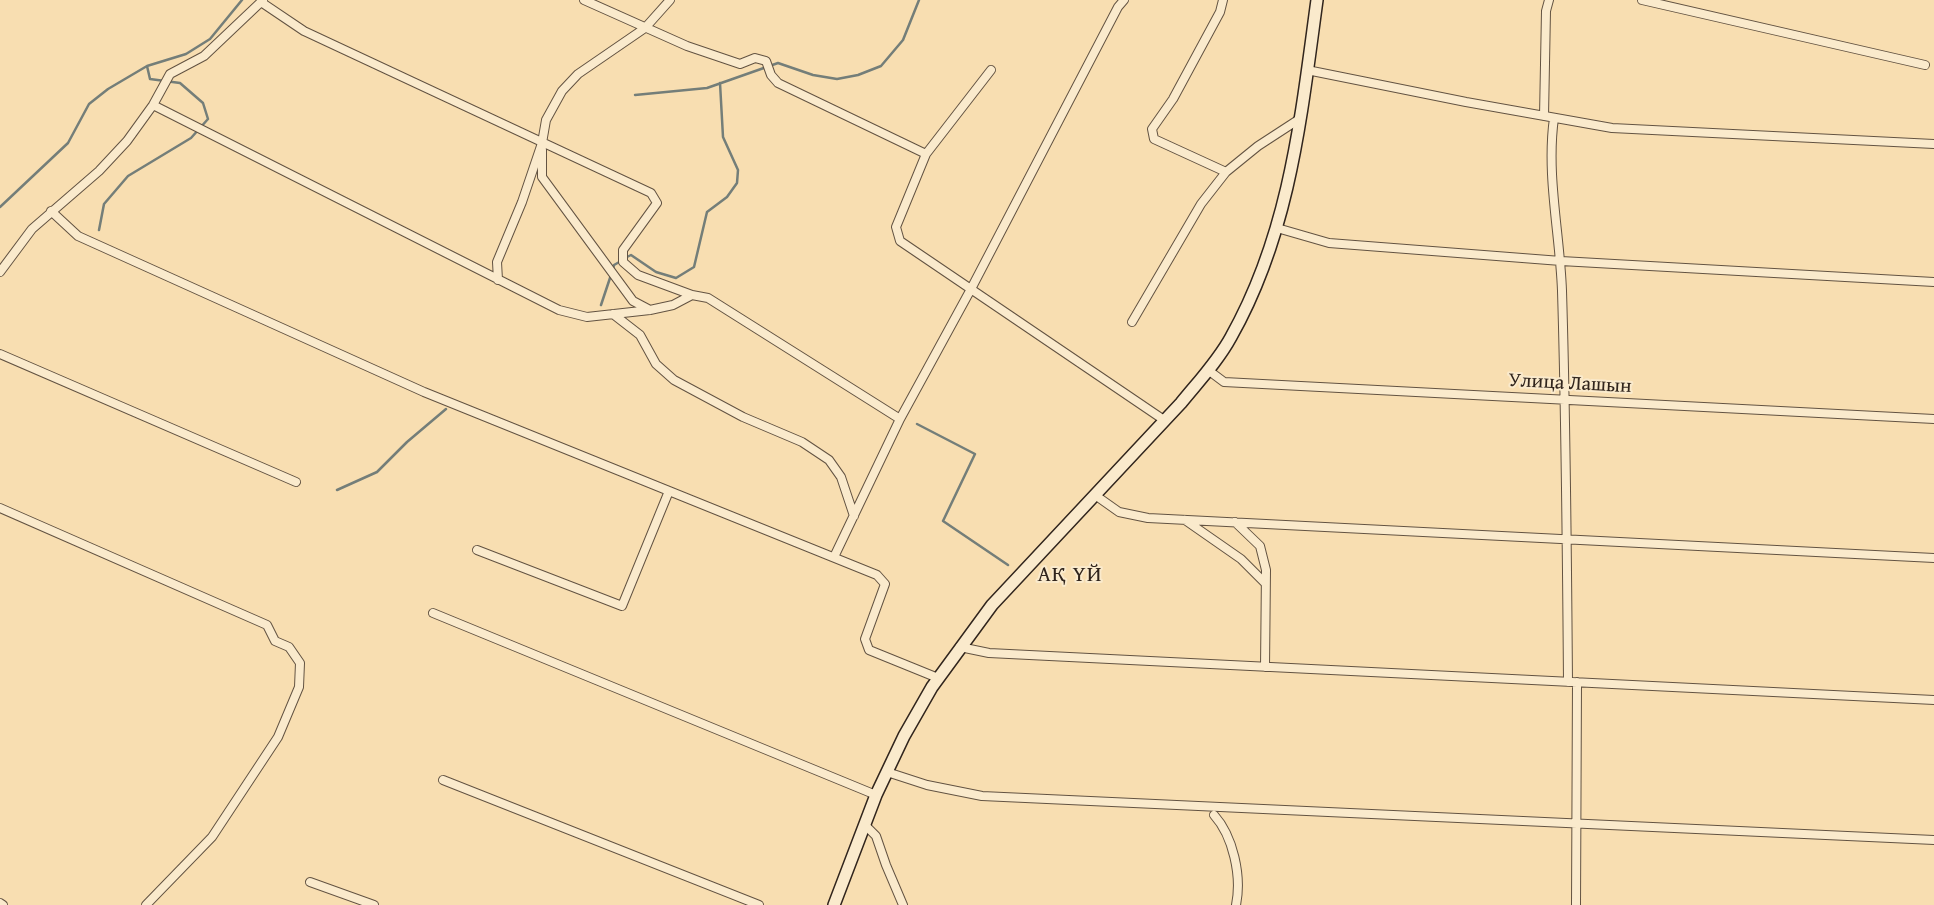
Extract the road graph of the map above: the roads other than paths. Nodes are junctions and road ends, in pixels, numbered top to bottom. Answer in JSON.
{"nodes":[{"id":1,"x":584,"y":0,"type":"edge"},
{"id":2,"x":670,"y":0,"type":"edge"},
{"id":3,"x":1124,"y":0,"type":"edge"},
{"id":4,"x":1224,"y":0,"type":"edge"},
{"id":5,"x":1317,"y":0,"type":"edge"},
{"id":6,"x":1549,"y":0,"type":"edge"},
{"id":7,"x":1642,"y":0,"type":"edge"},
{"id":8,"x":262,"y":1,"type":"edge"},
{"id":9,"x":645,"y":28,"type":"junction"},
{"id":10,"x":1925,"y":65,"type":"dead end"},
{"id":11,"x":991,"y":70,"type":"dead end"},
{"id":12,"x":1307,"y":70,"type":"junction"},
{"id":13,"x":153,"y":105,"type":"junction"},
{"id":14,"x":1544,"y":116,"type":"junction"},
{"id":15,"x":1301,"y":118,"type":"junction"},
{"id":16,"x":1554,"y":118,"type":"junction"},
{"id":17,"x":542,"y":142,"type":"junction"},
{"id":18,"x":1934,"y":144,"type":"edge"},
{"id":19,"x":926,"y":154,"type":"junction"},
{"id":20,"x":1226,"y":172,"type":"junction"},
{"id":21,"x":51,"y":211,"type":"junction"},
{"id":22,"x":1277,"y":228,"type":"junction"},
{"id":23,"x":1561,"y":262,"type":"junction"},
{"id":24,"x":0,"y":272,"type":"edge"},
{"id":25,"x":498,"y":280,"type":"junction"},
{"id":26,"x":1934,"y":282,"type":"edge"},
{"id":27,"x":971,"y":289,"type":"junction"},
{"id":28,"x":692,"y":295,"type":"junction"},
{"id":29,"x":650,"y":310,"type":"junction"},
{"id":30,"x":613,"y":314,"type":"junction"},
{"id":31,"x":1132,"y":322,"type":"dead end"},
{"id":32,"x":0,"y":354,"type":"edge"},
{"id":33,"x":1208,"y":370,"type":"junction"},
{"id":34,"x":1565,"y":400,"type":"junction"},
{"id":35,"x":900,"y":419,"type":"junction"},
{"id":36,"x":1934,"y":419,"type":"edge"},
{"id":37,"x":1164,"y":420,"type":"junction"},
{"id":38,"x":296,"y":482,"type":"dead end"},
{"id":39,"x":670,"y":491,"type":"junction"},
{"id":40,"x":1095,"y":495,"type":"junction"},
{"id":41,"x":0,"y":508,"type":"edge"},
{"id":42,"x":854,"y":516,"type":"junction"},
{"id":43,"x":1185,"y":520,"type":"junction"},
{"id":44,"x":1235,"y":522,"type":"junction"},
{"id":45,"x":1567,"y":539,"type":"junction"},
{"id":46,"x":477,"y":550,"type":"dead end"},
{"id":47,"x":834,"y":557,"type":"junction"},
{"id":48,"x":1934,"y":558,"type":"edge"},
{"id":49,"x":1265,"y":583,"type":"junction"},
{"id":50,"x":433,"y":613,"type":"dead end"},
{"id":51,"x":960,"y":647,"type":"junction"},
{"id":52,"x":1265,"y":667,"type":"junction"},
{"id":53,"x":938,"y":678,"type":"junction"},
{"id":54,"x":1573,"y":682,"type":"junction"},
{"id":55,"x":1934,"y":700,"type":"edge"},
{"id":56,"x":887,"y":772,"type":"junction"},
{"id":57,"x":444,"y":780,"type":"dead end"},
{"id":58,"x":876,"y":795,"type":"junction"},
{"id":59,"x":1214,"y":814,"type":"dead end"},
{"id":60,"x":1577,"y":822,"type":"junction"},
{"id":61,"x":865,"y":825,"type":"junction"},
{"id":62,"x":1934,"y":840,"type":"edge"},
{"id":63,"x":310,"y":882,"type":"dead end"},
{"id":64,"x":146,"y":905,"type":"edge"},
{"id":65,"x":374,"y":905,"type":"edge"},
{"id":66,"x":759,"y":905,"type":"edge"},
{"id":67,"x":834,"y":905,"type":"edge"},
{"id":68,"x":903,"y":905,"type":"edge"},
{"id":69,"x":1236,"y":905,"type":"edge"},
{"id":70,"x":1576,"y":905,"type":"edge"}],
"edges":[{"from":1,"to":9,"type":"street"},
{"from":2,"to":9,"type":"street"},
{"from":3,"to":27,"type":"street"},
{"from":4,"to":20,"type":"street"},
{"from":5,"to":12,"type":"main road"},
{"from":6,"to":14,"type":"street"},
{"from":7,"to":10,"type":"street"},
{"from":8,"to":13,"type":"street"},
{"from":8,"to":17,"type":"street"},
{"from":9,"to":17,"type":"street"},
{"from":9,"to":19,"type":"street"},
{"from":11,"to":19,"type":"street"},
{"from":12,"to":14,"type":"street"},
{"from":12,"to":15,"type":"main road"},
{"from":13,"to":21,"type":"street"},
{"from":13,"to":25,"type":"street"},
{"from":14,"to":16,"type":"street"},
{"from":15,"to":20,"type":"street"},
{"from":15,"to":22,"type":"main road"},
{"from":16,"to":18,"type":"street"},
{"from":16,"to":23,"type":"street"},
{"from":17,"to":25,"type":"street"},
{"from":17,"to":28,"type":"street"},
{"from":17,"to":29,"type":"street"},
{"from":19,"to":27,"type":"street"},
{"from":20,"to":31,"type":"street"},
{"from":21,"to":24,"type":"street"},
{"from":21,"to":39,"type":"street"},
{"from":22,"to":23,"type":"street"},
{"from":22,"to":33,"type":"main road"},
{"from":23,"to":26,"type":"street"},
{"from":23,"to":34,"type":"street"},
{"from":25,"to":30,"type":"street"},
{"from":27,"to":35,"type":"street"},
{"from":27,"to":37,"type":"street"},
{"from":28,"to":29,"type":"street"},
{"from":28,"to":35,"type":"street"},
{"from":29,"to":30,"type":"street"},
{"from":30,"to":42,"type":"street"},
{"from":32,"to":38,"type":"street"},
{"from":33,"to":34,"type":"street","name":"Улица Лашын"},
{"from":33,"to":37,"type":"main road"},
{"from":34,"to":36,"type":"street","name":"Улица Лашын"},
{"from":34,"to":45,"type":"street"},
{"from":35,"to":42,"type":"street"},
{"from":37,"to":40,"type":"main road"},
{"from":39,"to":46,"type":"street"},
{"from":39,"to":47,"type":"street"},
{"from":40,"to":43,"type":"street"},
{"from":40,"to":51,"type":"main road"},
{"from":41,"to":64,"type":"street"},
{"from":42,"to":47,"type":"street"},
{"from":43,"to":44,"type":"street"},
{"from":43,"to":49,"type":"street"},
{"from":44,"to":45,"type":"street"},
{"from":44,"to":49,"type":"street"},
{"from":45,"to":48,"type":"street"},
{"from":45,"to":54,"type":"street"},
{"from":47,"to":53,"type":"street"},
{"from":49,"to":52,"type":"street"},
{"from":50,"to":58,"type":"street"},
{"from":51,"to":52,"type":"street"},
{"from":51,"to":53,"type":"main road"},
{"from":52,"to":54,"type":"street"},
{"from":53,"to":56,"type":"main road"},
{"from":54,"to":55,"type":"street"},
{"from":54,"to":60,"type":"street"},
{"from":56,"to":58,"type":"main road"},
{"from":56,"to":60,"type":"street"},
{"from":57,"to":66,"type":"street"},
{"from":58,"to":61,"type":"main road"},
{"from":59,"to":69,"type":"street"},
{"from":60,"to":62,"type":"street"},
{"from":60,"to":70,"type":"street"},
{"from":61,"to":67,"type":"main road"},
{"from":61,"to":68,"type":"street"},
{"from":63,"to":65,"type":"street"}]}
